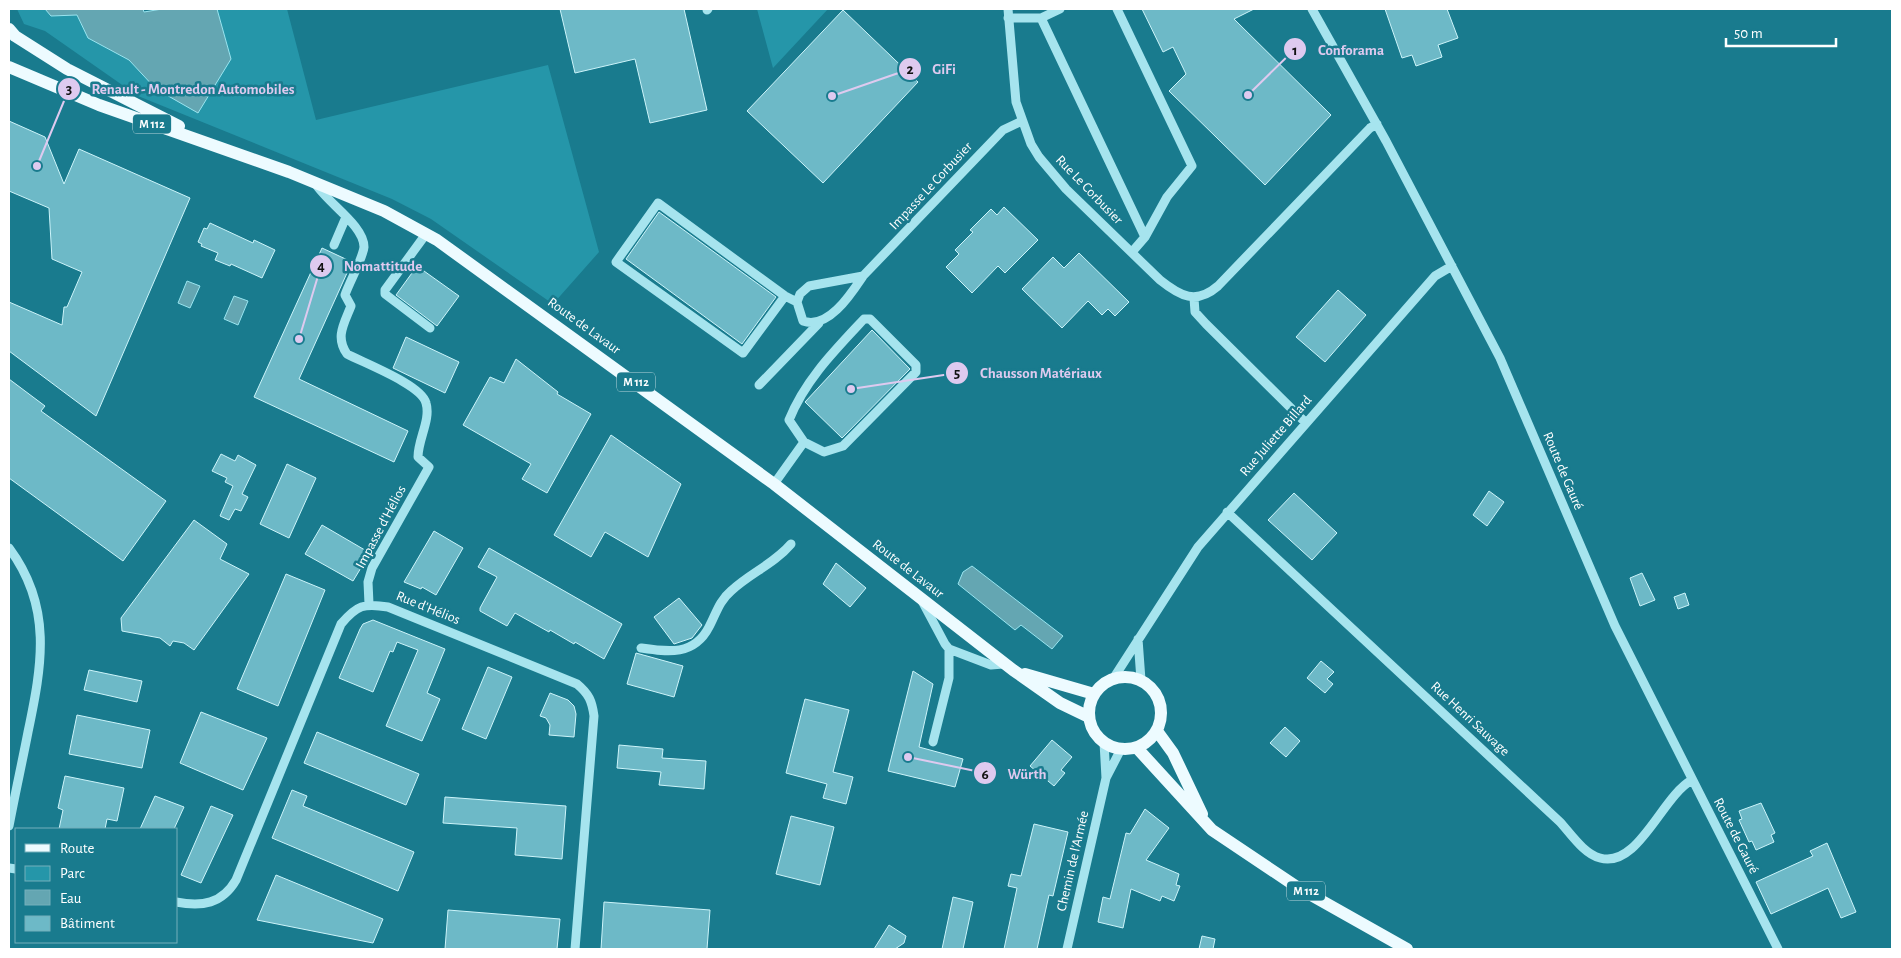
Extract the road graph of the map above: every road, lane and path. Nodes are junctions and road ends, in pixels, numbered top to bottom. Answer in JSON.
{"nodes":[{"id":1,"x":1060,"y":9,"type":"edge"},
{"id":2,"x":1117,"y":9,"type":"edge"},
{"id":3,"x":1312,"y":9,"type":"edge"},
{"id":4,"x":1008,"y":13,"type":"edge"},
{"id":5,"x":1040,"y":18,"type":"junction"},
{"id":6,"x":9,"y":29,"type":"edge"},
{"id":7,"x":9,"y":67,"type":"edge"},
{"id":8,"x":1022,"y":121,"type":"junction"},
{"id":9,"x":1377,"y":124,"type":"junction"},
{"id":10,"x":226,"y":148,"type":"junction"},
{"id":11,"x":315,"y":182,"type":"junction"},
{"id":12,"x":346,"y":217,"type":"junction"},
{"id":13,"x":426,"y":234,"type":"junction"},
{"id":14,"x":1144,"y":237,"type":"junction"},
{"id":15,"x":334,"y":245,"type":"dead end"},
{"id":16,"x":1132,"y":252,"type":"junction"},
{"id":17,"x":1452,"y":266,"type":"junction"},
{"id":18,"x":863,"y":276,"type":"junction"},
{"id":19,"x":785,"y":296,"type":"junction"},
{"id":20,"x":1194,"y":298,"type":"junction"},
{"id":21,"x":798,"y":302,"type":"junction"},
{"id":22,"x":819,"y":323,"type":"junction"},
{"id":23,"x":430,"y":328,"type":"dead end"},
{"id":24,"x":759,"y":385,"type":"dead end"},
{"id":25,"x":1306,"y":423,"type":"junction"},
{"id":26,"x":804,"y":442,"type":"junction"},
{"id":27,"x":774,"y":484,"type":"junction"},
{"id":28,"x":1227,"y":512,"type":"junction"},
{"id":29,"x":791,"y":544,"type":"dead end"},
{"id":30,"x":9,"y":548,"type":"edge"},
{"id":31,"x":919,"y":596,"type":"junction"},
{"id":32,"x":369,"y":604,"type":"junction"},
{"id":33,"x":1138,"y":639,"type":"junction"},
{"id":34,"x":641,"y":648,"type":"dead end"},
{"id":35,"x":949,"y":649,"type":"junction"},
{"id":36,"x":1008,"y":667,"type":"junction"},
{"id":37,"x":1113,"y":678,"type":"junction"},
{"id":38,"x":1141,"y":680,"type":"junction"},
{"id":39,"x":1094,"y":694,"type":"junction"},
{"id":40,"x":1089,"y":717,"type":"junction"},
{"id":41,"x":1157,"y":731,"type":"junction"},
{"id":42,"x":933,"y":742,"type":"dead end"},
{"id":43,"x":1104,"y":742,"type":"junction"},
{"id":44,"x":1137,"y":748,"type":"junction"},
{"id":45,"x":1121,"y":749,"type":"junction"},
{"id":46,"x":1106,"y":778,"type":"junction"},
{"id":47,"x":1692,"y":780,"type":"junction"},
{"id":48,"x":11,"y":800,"type":"edge"},
{"id":49,"x":9,"y":826,"type":"edge"},
{"id":50,"x":1208,"y":827,"type":"junction"},
{"id":51,"x":178,"y":902,"type":"edge"},
{"id":52,"x":575,"y":949,"type":"edge"},
{"id":53,"x":1067,"y":949,"type":"edge"},
{"id":54,"x":1407,"y":949,"type":"edge"},
{"id":55,"x":1778,"y":949,"type":"edge"}],
"edges":[{"from":1,"to":5,"type":"street"},
{"from":2,"to":14,"type":"street"},
{"from":3,"to":9,"type":"street","name":"Route de Gauré"},
{"from":4,"to":5,"type":"street"},
{"from":4,"to":8,"type":"street","name":"Rue Le Corbusier"},
{"from":5,"to":14,"type":"street"},
{"from":6,"to":10,"type":"main road","name":"Route de Lavaur","number":"M 112"},
{"from":7,"to":10,"type":"main road","name":"Route de Lavaur","number":"M 112"},
{"from":8,"to":16,"type":"street","name":"Rue Le Corbusier"},
{"from":8,"to":18,"type":"street","name":"Impasse Le Corbusier"},
{"from":9,"to":17,"type":"street","name":"Route de Gauré"},
{"from":9,"to":20,"type":"street"},
{"from":10,"to":11,"type":"main road","name":"Route de Lavaur","number":"M 112"},
{"from":11,"to":12,"type":"street"},
{"from":11,"to":13,"type":"main road","name":"Route de Lavaur","number":"M 112"},
{"from":12,"to":15,"type":"street"},
{"from":12,"to":32,"type":"street","name":"Impasse d'Hélios"},
{"from":13,"to":23,"type":"street"},
{"from":13,"to":27,"type":"main road","name":"Route de Lavaur","number":"M 112"},
{"from":14,"to":16,"type":"street"},
{"from":16,"to":20,"type":"street","name":"Rue Le Corbusier"},
{"from":17,"to":25,"type":"street","name":"Rue Juliette Billard"},
{"from":17,"to":47,"type":"street","name":"Route de Gauré"},
{"from":18,"to":21,"type":"street"},
{"from":18,"to":22,"type":"street","name":"Impasse Le Corbusier"},
{"from":19,"to":19,"type":"street"},
{"from":19,"to":21,"type":"street"},
{"from":20,"to":25,"type":"street"},
{"from":21,"to":22,"type":"street"},
{"from":22,"to":24,"type":"street","name":"Impasse Le Corbusier"},
{"from":25,"to":28,"type":"street","name":"Rue Juliette Billard"},
{"from":26,"to":26,"type":"street"},
{"from":26,"to":27,"type":"street"},
{"from":27,"to":31,"type":"main road","name":"Route de Lavaur","number":"M 112"},
{"from":28,"to":33,"type":"street","name":"Rue Juliette Billard"},
{"from":28,"to":47,"type":"street","name":"Rue Henri Sauvage"},
{"from":29,"to":34,"type":"street"},
{"from":30,"to":48,"type":"street"},
{"from":31,"to":35,"type":"street"},
{"from":31,"to":36,"type":"main road","name":"Route de Lavaur","number":"M 112"},
{"from":32,"to":51,"type":"street"},
{"from":32,"to":52,"type":"street","name":"Rue d'Hélios"},
{"from":33,"to":37,"type":"street","name":"Rue Juliette Billard"},
{"from":33,"to":38,"type":"street"},
{"from":35,"to":36,"type":"street"},
{"from":35,"to":42,"type":"street"},
{"from":36,"to":39,"type":"main road","name":"Route de Lavaur","number":"M 112"},
{"from":36,"to":40,"type":"main road","name":"Route de Lavaur","number":"M 112"},
{"from":37,"to":38,"type":"main road"},
{"from":37,"to":39,"type":"main road"},
{"from":38,"to":41,"type":"main road"},
{"from":39,"to":40,"type":"main road"},
{"from":40,"to":43,"type":"main road"},
{"from":41,"to":44,"type":"main road"},
{"from":41,"to":50,"type":"main road"},
{"from":43,"to":45,"type":"main road"},
{"from":43,"to":46,"type":"street","name":"Chemin de l'Armée"},
{"from":44,"to":45,"type":"main road"},
{"from":44,"to":50,"type":"main road","number":"M 112"},
{"from":45,"to":46,"type":"street","name":"Chemin de l'Armée"},
{"from":46,"to":53,"type":"street","name":"Chemin de l'Armée"},
{"from":47,"to":55,"type":"street","name":"Route de Gauré"},
{"from":48,"to":49,"type":"street"},
{"from":50,"to":54,"type":"main road","number":"M 112"}]}
